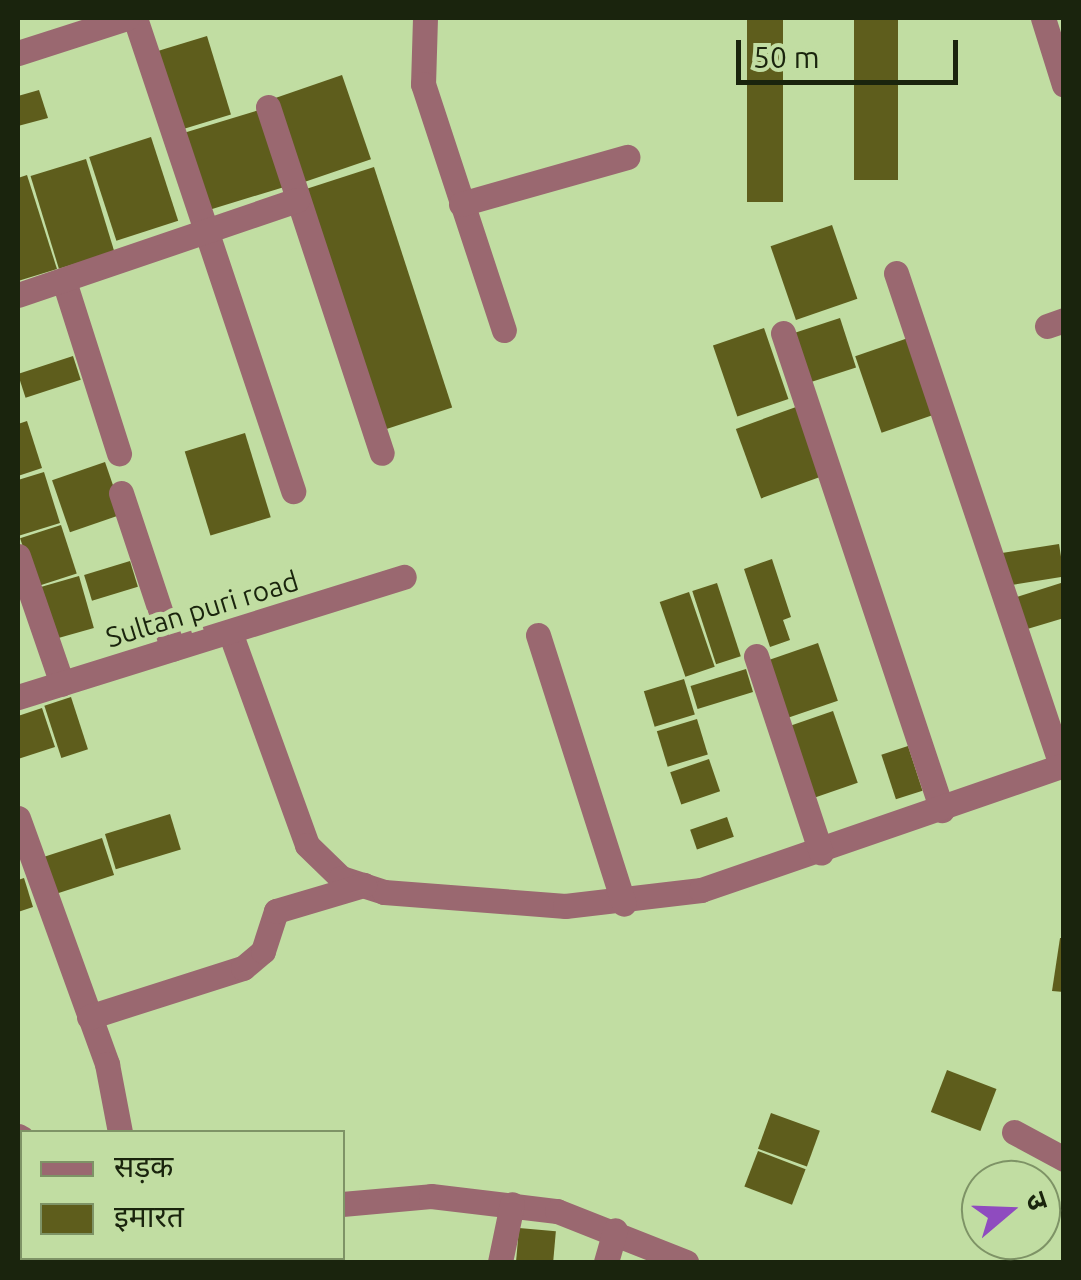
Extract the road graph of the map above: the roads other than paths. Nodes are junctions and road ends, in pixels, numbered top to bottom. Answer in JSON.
{"nodes":[{"id":1,"x":127,"y":18,"type":"edge"},
{"id":2,"x":135,"y":18,"type":"edge"},
{"id":3,"x":424,"y":18,"type":"edge"},
{"id":4,"x":1043,"y":18,"type":"edge"},
{"id":5,"x":49,"y":29,"type":"edge"},
{"id":6,"x":18,"y":54,"type":"edge"},
{"id":7,"x":1064,"y":84,"type":"edge"},
{"id":8,"x":268,"y":107,"type":"dead end"},
{"id":9,"x":627,"y":157,"type":"dead end"},
{"id":10,"x":298,"y":200,"type":"junction"},
{"id":11,"x":461,"y":204,"type":"junction"},
{"id":12,"x":208,"y":235,"type":"junction"},
{"id":13,"x":896,"y":273,"type":"dead end"},
{"id":14,"x":64,"y":281,"type":"junction"},
{"id":15,"x":18,"y":295,"type":"edge"},
{"id":16,"x":504,"y":330,"type":"dead end"},
{"id":17,"x":782,"y":333,"type":"dead end"},
{"id":18,"x":118,"y":452,"type":"dead end"},
{"id":19,"x":382,"y":454,"type":"dead end"},
{"id":20,"x":293,"y":491,"type":"dead end"},
{"id":21,"x":121,"y":492,"type":"dead end"},
{"id":22,"x":18,"y":556,"type":"edge"},
{"id":23,"x":404,"y":577,"type":"dead end"},
{"id":24,"x":230,"y":632,"type":"junction"},
{"id":25,"x":538,"y":636,"type":"dead end"},
{"id":26,"x":172,"y":649,"type":"junction"},
{"id":27,"x":756,"y":656,"type":"dead end"},
{"id":28,"x":62,"y":684,"type":"junction"},
{"id":29,"x":18,"y":696,"type":"edge"},
{"id":30,"x":1062,"y":765,"type":"edge"},
{"id":31,"x":942,"y":810,"type":"junction"},
{"id":32,"x":18,"y":818,"type":"edge"},
{"id":33,"x":821,"y":853,"type":"junction"},
{"id":34,"x":364,"y":885,"type":"junction"},
{"id":35,"x":624,"y":904,"type":"junction"},
{"id":36,"x":89,"y":1018,"type":"junction"},
{"id":37,"x":119,"y":1130,"type":"edge"},
{"id":38,"x":1014,"y":1132,"type":"dead end"},
{"id":39,"x":1064,"y":1159,"type":"edge"},
{"id":40,"x":345,"y":1204,"type":"edge"},
{"id":41,"x":512,"y":1204,"type":"junction"},
{"id":42,"x":615,"y":1230,"type":"junction"},
{"id":43,"x":500,"y":1262,"type":"edge"},
{"id":44,"x":606,"y":1262,"type":"edge"},
{"id":45,"x":686,"y":1262,"type":"edge"}],
"edges":[{"from":1,"to":5,"type":"street"},
{"from":2,"to":12,"type":"street"},
{"from":3,"to":11,"type":"street"},
{"from":4,"to":7,"type":"street"},
{"from":5,"to":6,"type":"street"},
{"from":8,"to":10,"type":"street"},
{"from":9,"to":11,"type":"street"},
{"from":10,"to":12,"type":"street"},
{"from":10,"to":19,"type":"street"},
{"from":11,"to":16,"type":"street"},
{"from":12,"to":14,"type":"street"},
{"from":12,"to":20,"type":"street"},
{"from":13,"to":30,"type":"street"},
{"from":14,"to":15,"type":"street"},
{"from":14,"to":18,"type":"street"},
{"from":17,"to":31,"type":"street"},
{"from":21,"to":26,"type":"street"},
{"from":22,"to":28,"type":"street"},
{"from":23,"to":24,"type":"street","name":"Sultan puri road"},
{"from":24,"to":26,"type":"street","name":"Sultan puri road"},
{"from":24,"to":34,"type":"street"},
{"from":25,"to":35,"type":"street"},
{"from":26,"to":28,"type":"street","name":"Sultan puri road"},
{"from":27,"to":33,"type":"street"},
{"from":28,"to":29,"type":"street","name":"Sultan puri road"},
{"from":30,"to":31,"type":"street"},
{"from":31,"to":33,"type":"street"},
{"from":32,"to":36,"type":"street"},
{"from":33,"to":35,"type":"street"},
{"from":34,"to":35,"type":"street"},
{"from":34,"to":36,"type":"street"},
{"from":36,"to":37,"type":"street"},
{"from":38,"to":39,"type":"street"},
{"from":40,"to":41,"type":"street"},
{"from":41,"to":42,"type":"street"},
{"from":41,"to":43,"type":"street"},
{"from":42,"to":44,"type":"street"},
{"from":42,"to":45,"type":"street"}]}
